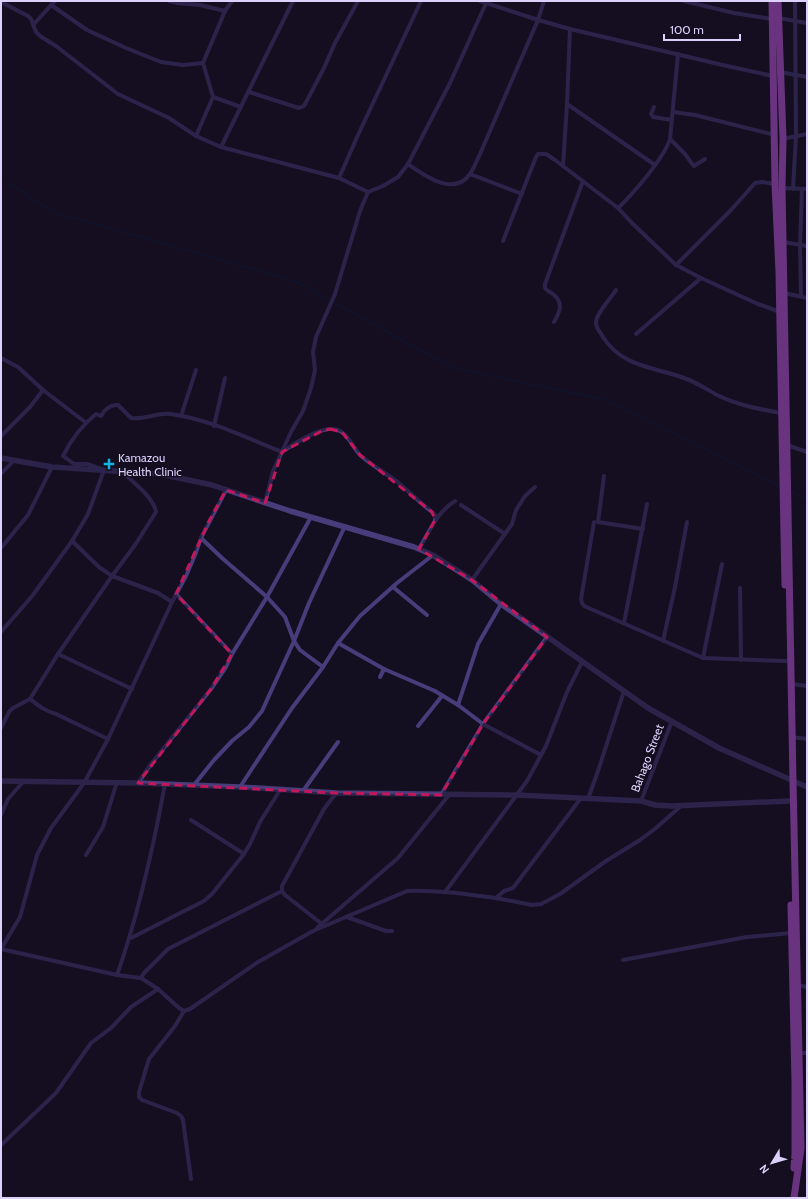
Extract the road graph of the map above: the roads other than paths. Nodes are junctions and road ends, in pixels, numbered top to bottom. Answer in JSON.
{"nodes":[{"id":1,"x":55,"y":1,"type":"edge"},
{"id":2,"x":169,"y":1,"type":"edge"},
{"id":3,"x":232,"y":1,"type":"edge"},
{"id":4,"x":293,"y":1,"type":"edge"},
{"id":5,"x":358,"y":1,"type":"edge"},
{"id":6,"x":421,"y":1,"type":"edge"},
{"id":7,"x":480,"y":1,"type":"edge"},
{"id":8,"x":544,"y":1,"type":"edge"},
{"id":9,"x":687,"y":1,"type":"edge"},
{"id":10,"x":772,"y":1,"type":"edge"},
{"id":11,"x":778,"y":1,"type":"edge"},
{"id":12,"x":795,"y":1,"type":"edge"},
{"id":13,"x":1,"y":2,"type":"edge"},
{"id":14,"x":486,"y":2,"type":"edge"},
{"id":15,"x":51,"y":5,"type":"junction"},
{"id":16,"x":225,"y":11,"type":"junction"},
{"id":17,"x":776,"y":19,"type":"junction"},
{"id":18,"x":538,"y":20,"type":"junction"},
{"id":19,"x":795,"y":21,"type":"junction"},
{"id":20,"x":807,"y":23,"type":"edge"},
{"id":21,"x":33,"y":25,"type":"junction"},
{"id":22,"x":570,"y":29,"type":"junction"},
{"id":23,"x":678,"y":54,"type":"junction"},
{"id":24,"x":203,"y":63,"type":"junction"},
{"id":25,"x":777,"y":74,"type":"junction"},
{"id":26,"x":795,"y":75,"type":"junction"},
{"id":27,"x":807,"y":77,"type":"edge"},
{"id":28,"x":249,"y":92,"type":"junction"},
{"id":29,"x":214,"y":97,"type":"junction"},
{"id":30,"x":567,"y":104,"type":"junction"},
{"id":31,"x":241,"y":107,"type":"junction"},
{"id":32,"x":654,"y":107,"type":"dead end"},
{"id":33,"x":673,"y":112,"type":"junction"},
{"id":34,"x":672,"y":120,"type":"junction"},
{"id":35,"x":807,"y":134,"type":"edge"},
{"id":36,"x":775,"y":135,"type":"junction"},
{"id":37,"x":796,"y":135,"type":"junction"},
{"id":38,"x":196,"y":136,"type":"junction"},
{"id":39,"x":670,"y":139,"type":"junction"},
{"id":40,"x":783,"y":139,"type":"junction"},
{"id":41,"x":221,"y":147,"type":"junction"},
{"id":42,"x":705,"y":159,"type":"dead end"},
{"id":43,"x":408,"y":164,"type":"junction"},
{"id":44,"x":655,"y":165,"type":"junction"},
{"id":45,"x":563,"y":166,"type":"junction"},
{"id":46,"x":470,"y":174,"type":"junction"},
{"id":47,"x":339,"y":178,"type":"junction"},
{"id":48,"x":583,"y":181,"type":"junction"},
{"id":49,"x":775,"y":184,"type":"junction"},
{"id":50,"x":782,"y":188,"type":"junction"},
{"id":51,"x":793,"y":189,"type":"junction"},
{"id":52,"x":805,"y":189,"type":"edge"},
{"id":53,"x":368,"y":192,"type":"junction"},
{"id":54,"x":522,"y":194,"type":"junction"},
{"id":55,"x":618,"y":208,"type":"junction"},
{"id":56,"x":503,"y":241,"type":"dead end"},
{"id":57,"x":783,"y":242,"type":"junction"},
{"id":58,"x":800,"y":244,"type":"junction"},
{"id":59,"x":807,"y":246,"type":"edge"},
{"id":60,"x":676,"y":265,"type":"junction"},
{"id":61,"x":701,"y":278,"type":"junction"},
{"id":62,"x":616,"y":290,"type":"dead end"},
{"id":63,"x":784,"y":293,"type":"junction"},
{"id":64,"x":800,"y":296,"type":"junction"},
{"id":65,"x":807,"y":298,"type":"edge"},
{"id":66,"x":780,"y":312,"type":"junction"},
{"id":67,"x":554,"y":322,"type":"dead end"},
{"id":68,"x":636,"y":334,"type":"dead end"},
{"id":69,"x":3,"y":359,"type":"edge"},
{"id":70,"x":1,"y":364,"type":"edge"},
{"id":71,"x":196,"y":370,"type":"dead end"},
{"id":72,"x":225,"y":378,"type":"dead end"},
{"id":73,"x":43,"y":390,"type":"junction"},
{"id":74,"x":781,"y":413,"type":"junction"},
{"id":75,"x":181,"y":416,"type":"junction"},
{"id":76,"x":85,"y":422,"type":"junction"},
{"id":77,"x":214,"y":426,"type":"junction"},
{"id":78,"x":1,"y":436,"type":"edge"},
{"id":79,"x":787,"y":445,"type":"junction"},
{"id":80,"x":282,"y":452,"type":"junction"},
{"id":81,"x":807,"y":452,"type":"edge"},
{"id":82,"x":1,"y":458,"type":"edge"},
{"id":83,"x":14,"y":460,"type":"junction"},
{"id":84,"x":52,"y":467,"type":"junction"},
{"id":85,"x":104,"y":470,"type":"junction"},
{"id":86,"x":121,"y":471,"type":"junction"},
{"id":87,"x":1,"y":474,"type":"edge"},
{"id":88,"x":604,"y":476,"type":"dead end"},
{"id":89,"x":535,"y":487,"type":"dead end"},
{"id":90,"x":226,"y":490,"type":"junction"},
{"id":91,"x":455,"y":501,"type":"dead end"},
{"id":92,"x":265,"y":503,"type":"junction"},
{"id":93,"x":647,"y":504,"type":"dead end"},
{"id":94,"x":461,"y":505,"type":"dead end"},
{"id":95,"x":311,"y":517,"type":"junction"},
{"id":96,"x":435,"y":520,"type":"junction"},
{"id":97,"x":594,"y":522,"type":"dead end"},
{"id":98,"x":687,"y":522,"type":"dead end"},
{"id":99,"x":345,"y":526,"type":"junction"},
{"id":100,"x":643,"y":529,"type":"junction"},
{"id":101,"x":505,"y":534,"type":"junction"},
{"id":102,"x":201,"y":538,"type":"junction"},
{"id":103,"x":72,"y":541,"type":"junction"},
{"id":104,"x":1,"y":548,"type":"edge"},
{"id":105,"x":419,"y":549,"type":"junction"},
{"id":106,"x":433,"y":555,"type":"junction"},
{"id":107,"x":722,"y":564,"type":"dead end"},
{"id":108,"x":112,"y":576,"type":"junction"},
{"id":109,"x":472,"y":580,"type":"junction"},
{"id":110,"x":393,"y":587,"type":"junction"},
{"id":111,"x":740,"y":588,"type":"dead end"},
{"id":112,"x":176,"y":594,"type":"junction"},
{"id":113,"x":267,"y":597,"type":"junction"},
{"id":114,"x":172,"y":602,"type":"junction"},
{"id":115,"x":501,"y":604,"type":"junction"},
{"id":116,"x":426,"y":616,"type":"dead end"},
{"id":117,"x":624,"y":623,"type":"junction"},
{"id":118,"x":1,"y":632,"type":"edge"},
{"id":119,"x":547,"y":637,"type":"junction"},
{"id":120,"x":294,"y":641,"type":"junction"},
{"id":121,"x":663,"y":641,"type":"junction"},
{"id":122,"x":338,"y":643,"type":"junction"},
{"id":123,"x":58,"y":654,"type":"junction"},
{"id":124,"x":232,"y":654,"type":"junction"},
{"id":125,"x":703,"y":658,"type":"junction"},
{"id":126,"x":741,"y":660,"type":"junction"},
{"id":127,"x":786,"y":661,"type":"junction"},
{"id":128,"x":582,"y":662,"type":"junction"},
{"id":129,"x":323,"y":667,"type":"junction"},
{"id":130,"x":384,"y":669,"type":"junction"},
{"id":131,"x":380,"y":677,"type":"dead end"},
{"id":132,"x":792,"y":684,"type":"junction"},
{"id":133,"x":807,"y":686,"type":"edge"},
{"id":134,"x":132,"y":689,"type":"junction"},
{"id":135,"x":624,"y":691,"type":"junction"},
{"id":136,"x":442,"y":696,"type":"junction"},
{"id":137,"x":30,"y":699,"type":"junction"},
{"id":138,"x":458,"y":705,"type":"junction"},
{"id":139,"x":672,"y":722,"type":"junction"},
{"id":140,"x":483,"y":724,"type":"junction"},
{"id":141,"x":418,"y":726,"type":"dead end"},
{"id":142,"x":1,"y":728,"type":"edge"},
{"id":143,"x":792,"y":737,"type":"junction"},
{"id":144,"x":108,"y":739,"type":"junction"},
{"id":145,"x":807,"y":739,"type":"edge"},
{"id":146,"x":338,"y":742,"type":"dead end"},
{"id":147,"x":541,"y":755,"type":"junction"},
{"id":148,"x":791,"y":780,"type":"junction"},
{"id":149,"x":1,"y":781,"type":"edge"},
{"id":150,"x":23,"y":782,"type":"junction"},
{"id":151,"x":118,"y":782,"type":"junction"},
{"id":152,"x":84,"y":783,"type":"junction"},
{"id":153,"x":138,"y":783,"type":"junction"},
{"id":154,"x":165,"y":784,"type":"junction"},
{"id":155,"x":194,"y":785,"type":"junction"},
{"id":156,"x":240,"y":787,"type":"junction"},
{"id":157,"x":807,"y":787,"type":"edge"},
{"id":158,"x":280,"y":790,"type":"junction"},
{"id":159,"x":303,"y":791,"type":"junction"},
{"id":160,"x":338,"y":793,"type":"junction"},
{"id":161,"x":441,"y":794,"type":"junction"},
{"id":162,"x":449,"y":795,"type":"junction"},
{"id":163,"x":517,"y":795,"type":"junction"},
{"id":164,"x":584,"y":799,"type":"junction"},
{"id":165,"x":641,"y":801,"type":"junction"},
{"id":166,"x":789,"y":801,"type":"junction"},
{"id":167,"x":682,"y":805,"type":"junction"},
{"id":168,"x":1,"y":815,"type":"edge"},
{"id":169,"x":191,"y":820,"type":"dead end"},
{"id":170,"x":244,"y":854,"type":"junction"},
{"id":171,"x":86,"y":856,"type":"dead end"},
{"id":172,"x":793,"y":887,"type":"junction"},
{"id":173,"x":282,"y":891,"type":"junction"},
{"id":174,"x":446,"y":892,"type":"junction"},
{"id":175,"x":496,"y":898,"type":"junction"},
{"id":176,"x":347,"y":917,"type":"junction"},
{"id":177,"x":322,"y":924,"type":"junction"},
{"id":178,"x":313,"y":931,"type":"junction"},
{"id":179,"x":392,"y":931,"type":"dead end"},
{"id":180,"x":791,"y":933,"type":"junction"},
{"id":181,"x":131,"y":938,"type":"junction"},
{"id":182,"x":1,"y":949,"type":"edge"},
{"id":183,"x":623,"y":960,"type":"dead end"},
{"id":184,"x":117,"y":975,"type":"junction"},
{"id":185,"x":141,"y":978,"type":"junction"},
{"id":186,"x":798,"y":985,"type":"junction"},
{"id":187,"x":807,"y":987,"type":"edge"},
{"id":188,"x":158,"y":989,"type":"junction"},
{"id":189,"x":184,"y":1011,"type":"junction"},
{"id":190,"x":799,"y":1053,"type":"junction"},
{"id":191,"x":807,"y":1053,"type":"edge"},
{"id":192,"x":1,"y":1145,"type":"edge"},
{"id":193,"x":191,"y":1179,"type":"dead end"},
{"id":194,"x":789,"y":1198,"type":"edge"},
{"id":195,"x":794,"y":1198,"type":"edge"}],
"edges":[{"from":1,"to":15,"type":"street"},
{"from":2,"to":16,"type":"street"},
{"from":3,"to":16,"type":"street"},
{"from":4,"to":28,"type":"street"},
{"from":5,"to":28,"type":"street"},
{"from":6,"to":47,"type":"street"},
{"from":7,"to":14,"type":"street"},
{"from":8,"to":18,"type":"street"},
{"from":9,"to":17,"type":"street"},
{"from":10,"to":17,"type":"main road"},
{"from":11,"to":17,"type":"main road"},
{"from":12,"to":19,"type":"street"},
{"from":13,"to":21,"type":"street"},
{"from":14,"to":18,"type":"street"},
{"from":14,"to":43,"type":"street"},
{"from":15,"to":21,"type":"street"},
{"from":15,"to":24,"type":"street"},
{"from":16,"to":24,"type":"street"},
{"from":17,"to":19,"type":"street"},
{"from":17,"to":25,"type":"main road"},
{"from":18,"to":22,"type":"street"},
{"from":18,"to":46,"type":"street"},
{"from":19,"to":20,"type":"street"},
{"from":19,"to":26,"type":"street"},
{"from":21,"to":38,"type":"street"},
{"from":22,"to":23,"type":"street"},
{"from":22,"to":30,"type":"street"},
{"from":23,"to":25,"type":"street"},
{"from":23,"to":33,"type":"street"},
{"from":24,"to":29,"type":"street"},
{"from":25,"to":26,"type":"street"},
{"from":25,"to":36,"type":"main road"},
{"from":25,"to":40,"type":"main road"},
{"from":26,"to":27,"type":"street"},
{"from":26,"to":37,"type":"street"},
{"from":28,"to":31,"type":"street"},
{"from":29,"to":31,"type":"street"},
{"from":29,"to":38,"type":"street"},
{"from":30,"to":44,"type":"street"},
{"from":30,"to":45,"type":"street"},
{"from":31,"to":41,"type":"street"},
{"from":32,"to":34,"type":"street"},
{"from":33,"to":34,"type":"street"},
{"from":33,"to":36,"type":"street"},
{"from":34,"to":39,"type":"street"},
{"from":35,"to":37,"type":"street"},
{"from":36,"to":49,"type":"main road"},
{"from":37,"to":40,"type":"street"},
{"from":37,"to":51,"type":"street"},
{"from":38,"to":41,"type":"street"},
{"from":39,"to":42,"type":"street"},
{"from":39,"to":44,"type":"street"},
{"from":40,"to":50,"type":"main road"},
{"from":41,"to":47,"type":"street"},
{"from":43,"to":46,"type":"street"},
{"from":43,"to":53,"type":"street"},
{"from":44,"to":55,"type":"street"},
{"from":45,"to":48,"type":"street"},
{"from":45,"to":54,"type":"street"},
{"from":46,"to":54,"type":"street"},
{"from":47,"to":53,"type":"street"},
{"from":48,"to":55,"type":"street"},
{"from":48,"to":67,"type":"street"},
{"from":49,"to":60,"type":"street"},
{"from":49,"to":66,"type":"main road"},
{"from":50,"to":51,"type":"street"},
{"from":50,"to":57,"type":"main road"},
{"from":51,"to":52,"type":"street"},
{"from":52,"to":58,"type":"street"},
{"from":53,"to":80,"type":"street"},
{"from":54,"to":56,"type":"street"},
{"from":55,"to":60,"type":"street"},
{"from":57,"to":58,"type":"street"},
{"from":57,"to":63,"type":"main road"},
{"from":58,"to":59,"type":"street"},
{"from":58,"to":64,"type":"street"},
{"from":60,"to":61,"type":"street"},
{"from":61,"to":66,"type":"street"},
{"from":61,"to":68,"type":"street"},
{"from":62,"to":74,"type":"street"},
{"from":63,"to":64,"type":"street"},
{"from":63,"to":79,"type":"main road"},
{"from":64,"to":65,"type":"street"},
{"from":66,"to":74,"type":"main road"},
{"from":69,"to":70,"type":"street"},
{"from":69,"to":73,"type":"street"},
{"from":71,"to":75,"type":"street"},
{"from":72,"to":77,"type":"street"},
{"from":73,"to":76,"type":"street"},
{"from":73,"to":78,"type":"street"},
{"from":74,"to":127,"type":"main road"},
{"from":75,"to":76,"type":"street"},
{"from":75,"to":77,"type":"street"},
{"from":76,"to":85,"type":"street"},
{"from":77,"to":80,"type":"street"},
{"from":79,"to":81,"type":"street"},
{"from":79,"to":132,"type":"main road"},
{"from":80,"to":92,"type":"street"},
{"from":80,"to":96,"type":"street"},
{"from":82,"to":83,"type":"street"},
{"from":83,"to":84,"type":"street"},
{"from":83,"to":87,"type":"street"},
{"from":84,"to":85,"type":"street"},
{"from":84,"to":104,"type":"street"},
{"from":85,"to":86,"type":"street"},
{"from":85,"to":103,"type":"street"},
{"from":86,"to":90,"type":"street"},
{"from":86,"to":108,"type":"street"},
{"from":88,"to":100,"type":"street"},
{"from":89,"to":101,"type":"street"},
{"from":90,"to":92,"type":"street"},
{"from":90,"to":102,"type":"street"},
{"from":91,"to":96,"type":"street"},
{"from":92,"to":95,"type":"street"},
{"from":93,"to":100,"type":"street"},
{"from":94,"to":101,"type":"street"},
{"from":95,"to":99,"type":"street"},
{"from":95,"to":113,"type":"street"},
{"from":96,"to":105,"type":"street"},
{"from":97,"to":117,"type":"street"},
{"from":98,"to":121,"type":"street"},
{"from":99,"to":105,"type":"street"},
{"from":99,"to":120,"type":"street"},
{"from":100,"to":117,"type":"street"},
{"from":101,"to":109,"type":"street"},
{"from":102,"to":112,"type":"street"},
{"from":102,"to":113,"type":"street"},
{"from":103,"to":108,"type":"street"},
{"from":103,"to":118,"type":"street"},
{"from":105,"to":106,"type":"street"},
{"from":106,"to":109,"type":"street"},
{"from":106,"to":110,"type":"street"},
{"from":107,"to":125,"type":"street"},
{"from":108,"to":114,"type":"street"},
{"from":108,"to":123,"type":"street"},
{"from":109,"to":115,"type":"street"},
{"from":110,"to":116,"type":"street"},
{"from":110,"to":122,"type":"street"},
{"from":111,"to":126,"type":"street"},
{"from":112,"to":114,"type":"street"},
{"from":112,"to":124,"type":"street"},
{"from":113,"to":120,"type":"street"},
{"from":113,"to":124,"type":"street"},
{"from":114,"to":134,"type":"street"},
{"from":115,"to":119,"type":"street"},
{"from":115,"to":138,"type":"street"},
{"from":117,"to":121,"type":"street"},
{"from":119,"to":128,"type":"street"},
{"from":119,"to":140,"type":"street"},
{"from":120,"to":129,"type":"street"},
{"from":120,"to":155,"type":"street"},
{"from":121,"to":125,"type":"street"},
{"from":122,"to":129,"type":"street"},
{"from":122,"to":130,"type":"street"},
{"from":123,"to":134,"type":"street"},
{"from":123,"to":137,"type":"street"},
{"from":124,"to":153,"type":"street"},
{"from":125,"to":126,"type":"street"},
{"from":126,"to":127,"type":"street"},
{"from":127,"to":148,"type":"main road"},
{"from":128,"to":135,"type":"street"},
{"from":128,"to":147,"type":"street"},
{"from":129,"to":156,"type":"street"},
{"from":130,"to":131,"type":"street"},
{"from":130,"to":136,"type":"street"},
{"from":132,"to":133,"type":"street"},
{"from":132,"to":143,"type":"main road"},
{"from":134,"to":144,"type":"street"},
{"from":135,"to":139,"type":"street"},
{"from":135,"to":164,"type":"street"},
{"from":136,"to":138,"type":"street"},
{"from":136,"to":141,"type":"street"},
{"from":137,"to":142,"type":"street"},
{"from":137,"to":144,"type":"street"},
{"from":138,"to":140,"type":"street"},
{"from":139,"to":148,"type":"street"},
{"from":139,"to":165,"type":"street","name":"Bahago Street"},
{"from":140,"to":147,"type":"street"},
{"from":140,"to":161,"type":"street"},
{"from":143,"to":145,"type":"street"},
{"from":143,"to":148,"type":"main road"},
{"from":144,"to":152,"type":"street"},
{"from":146,"to":159,"type":"street"},
{"from":147,"to":163,"type":"street"},
{"from":148,"to":157,"type":"street"},
{"from":148,"to":166,"type":"main road"},
{"from":148,"to":172,"type":"main road"},
{"from":149,"to":150,"type":"street"},
{"from":150,"to":152,"type":"street"},
{"from":150,"to":168,"type":"street"},
{"from":151,"to":152,"type":"street"},
{"from":151,"to":153,"type":"street"},
{"from":151,"to":171,"type":"street"},
{"from":152,"to":182,"type":"street"},
{"from":153,"to":154,"type":"street"},
{"from":154,"to":155,"type":"street"},
{"from":154,"to":181,"type":"street"},
{"from":155,"to":156,"type":"street"},
{"from":156,"to":158,"type":"street"},
{"from":158,"to":159,"type":"street"},
{"from":158,"to":170,"type":"street"},
{"from":159,"to":160,"type":"street"},
{"from":160,"to":161,"type":"street"},
{"from":160,"to":173,"type":"street"},
{"from":161,"to":162,"type":"street"},
{"from":162,"to":163,"type":"street"},
{"from":162,"to":177,"type":"street"},
{"from":163,"to":164,"type":"street"},
{"from":163,"to":174,"type":"street"},
{"from":164,"to":165,"type":"street"},
{"from":164,"to":175,"type":"street"},
{"from":165,"to":167,"type":"street"},
{"from":166,"to":167,"type":"street"},
{"from":166,"to":172,"type":"main road"},
{"from":167,"to":175,"type":"street"},
{"from":169,"to":170,"type":"street"},
{"from":170,"to":181,"type":"street"},
{"from":172,"to":180,"type":"main road"},
{"from":172,"to":186,"type":"main road"},
{"from":173,"to":177,"type":"street"},
{"from":173,"to":185,"type":"street"},
{"from":174,"to":175,"type":"street"},
{"from":174,"to":176,"type":"street"},
{"from":176,"to":178,"type":"street"},
{"from":176,"to":179,"type":"street"},
{"from":177,"to":178,"type":"street"},
{"from":178,"to":189,"type":"street"},
{"from":180,"to":183,"type":"street"},
{"from":180,"to":194,"type":"main road"},
{"from":181,"to":184,"type":"street"},
{"from":182,"to":184,"type":"street"},
{"from":184,"to":185,"type":"street"},
{"from":185,"to":188,"type":"street"},
{"from":186,"to":187,"type":"street"},
{"from":186,"to":190,"type":"main road"},
{"from":188,"to":189,"type":"street"},
{"from":188,"to":192,"type":"street"},
{"from":189,"to":193,"type":"street"},
{"from":190,"to":191,"type":"street"},
{"from":190,"to":195,"type":"main road"}]}
